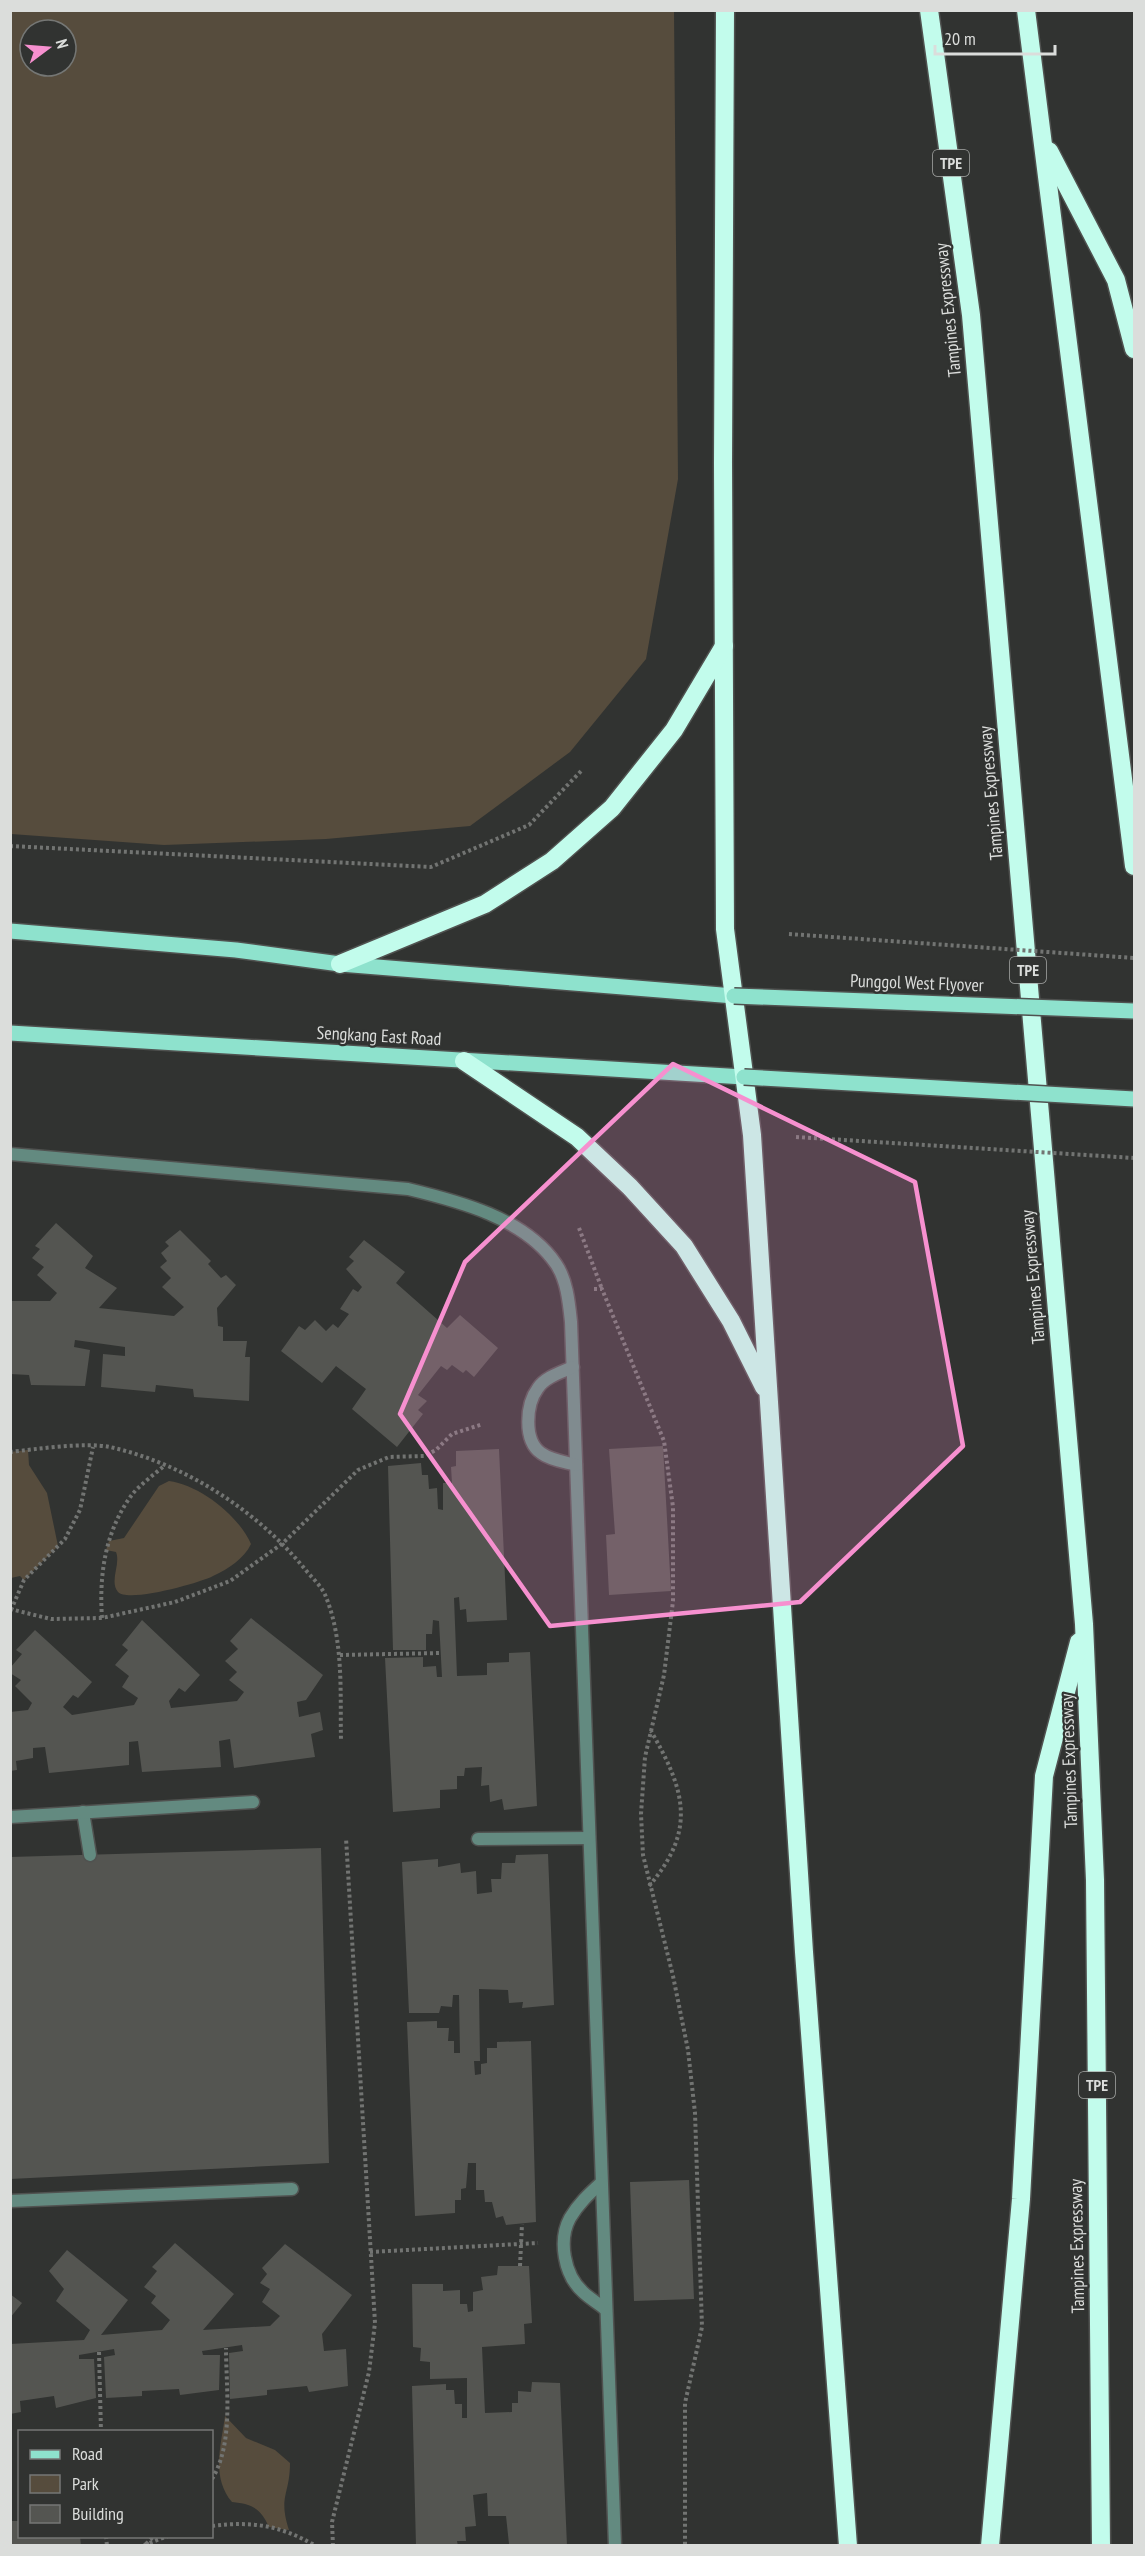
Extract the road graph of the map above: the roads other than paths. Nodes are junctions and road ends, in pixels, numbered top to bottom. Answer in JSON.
{"nodes":[{"id":1,"x":725,"y":10,"type":"edge"},
{"id":2,"x":929,"y":10,"type":"edge"},
{"id":3,"x":1026,"y":10,"type":"edge"},
{"id":4,"x":1042,"y":138,"type":"junction"},
{"id":5,"x":1134,"y":349,"type":"edge"},
{"id":6,"x":725,"y":645,"type":"junction"},
{"id":7,"x":1134,"y":866,"type":"edge"},
{"id":8,"x":10,"y":931,"type":"edge"},
{"id":9,"x":340,"y":964,"type":"junction"},
{"id":10,"x":734,"y":996,"type":"junction"},
{"id":11,"x":1134,"y":1011,"type":"edge"},
{"id":12,"x":10,"y":1033,"type":"edge"},
{"id":13,"x":464,"y":1061,"type":"junction"},
{"id":14,"x":744,"y":1077,"type":"junction"},
{"id":15,"x":1134,"y":1100,"type":"edge"},
{"id":16,"x":10,"y":1154,"type":"edge"},
{"id":17,"x":573,"y":1367,"type":"junction"},
{"id":18,"x":768,"y":1394,"type":"junction"},
{"id":19,"x":576,"y":1465,"type":"junction"},
{"id":20,"x":1084,"y":1624,"type":"junction"},
{"id":21,"x":253,"y":1802,"type":"dead end"},
{"id":22,"x":83,"y":1812,"type":"junction"},
{"id":23,"x":10,"y":1817,"type":"edge"},
{"id":24,"x":589,"y":1838,"type":"junction"},
{"id":25,"x":478,"y":1839,"type":"dead end"},
{"id":26,"x":90,"y":1855,"type":"dead end"},
{"id":27,"x":601,"y":2183,"type":"junction"},
{"id":28,"x":292,"y":2189,"type":"dead end"},
{"id":29,"x":10,"y":2201,"type":"edge"},
{"id":30,"x":605,"y":2309,"type":"junction"},
{"id":31,"x":615,"y":2546,"type":"edge"},
{"id":32,"x":848,"y":2546,"type":"edge"},
{"id":33,"x":990,"y":2546,"type":"edge"},
{"id":34,"x":1101,"y":2546,"type":"edge"}],
"edges":[{"from":1,"to":6,"type":"highway"},
{"from":2,"to":20,"type":"highway","name":"Tampines Expressway","number":"TPE"},
{"from":3,"to":4,"type":"highway"},
{"from":4,"to":5,"type":"highway"},
{"from":4,"to":7,"type":"highway"},
{"from":6,"to":9,"type":"highway"},
{"from":6,"to":10,"type":"highway"},
{"from":8,"to":9,"type":"main road"},
{"from":9,"to":10,"type":"main road"},
{"from":10,"to":11,"type":"main road","name":"Punggol West Flyover","bridge":true},
{"from":10,"to":14,"type":"highway"},
{"from":12,"to":13,"type":"main road","name":"Sengkang East Road"},
{"from":13,"to":14,"type":"main road","name":"Sengkang East Road"},
{"from":13,"to":18,"type":"highway"},
{"from":14,"to":15,"type":"main road","bridge":true},
{"from":14,"to":18,"type":"highway"},
{"from":16,"to":17,"type":"lane"},
{"from":17,"to":19,"type":"lane"},
{"from":17,"to":19,"type":"lane"},
{"from":18,"to":32,"type":"highway"},
{"from":19,"to":24,"type":"lane"},
{"from":20,"to":33,"type":"highway"},
{"from":20,"to":34,"type":"highway","name":"Tampines Expressway","number":"TPE"},
{"from":21,"to":22,"type":"lane"},
{"from":22,"to":23,"type":"lane"},
{"from":22,"to":26,"type":"lane"},
{"from":24,"to":25,"type":"lane"},
{"from":24,"to":27,"type":"lane"},
{"from":27,"to":30,"type":"lane"},
{"from":27,"to":30,"type":"lane"},
{"from":28,"to":29,"type":"lane"},
{"from":30,"to":31,"type":"lane"}]}
